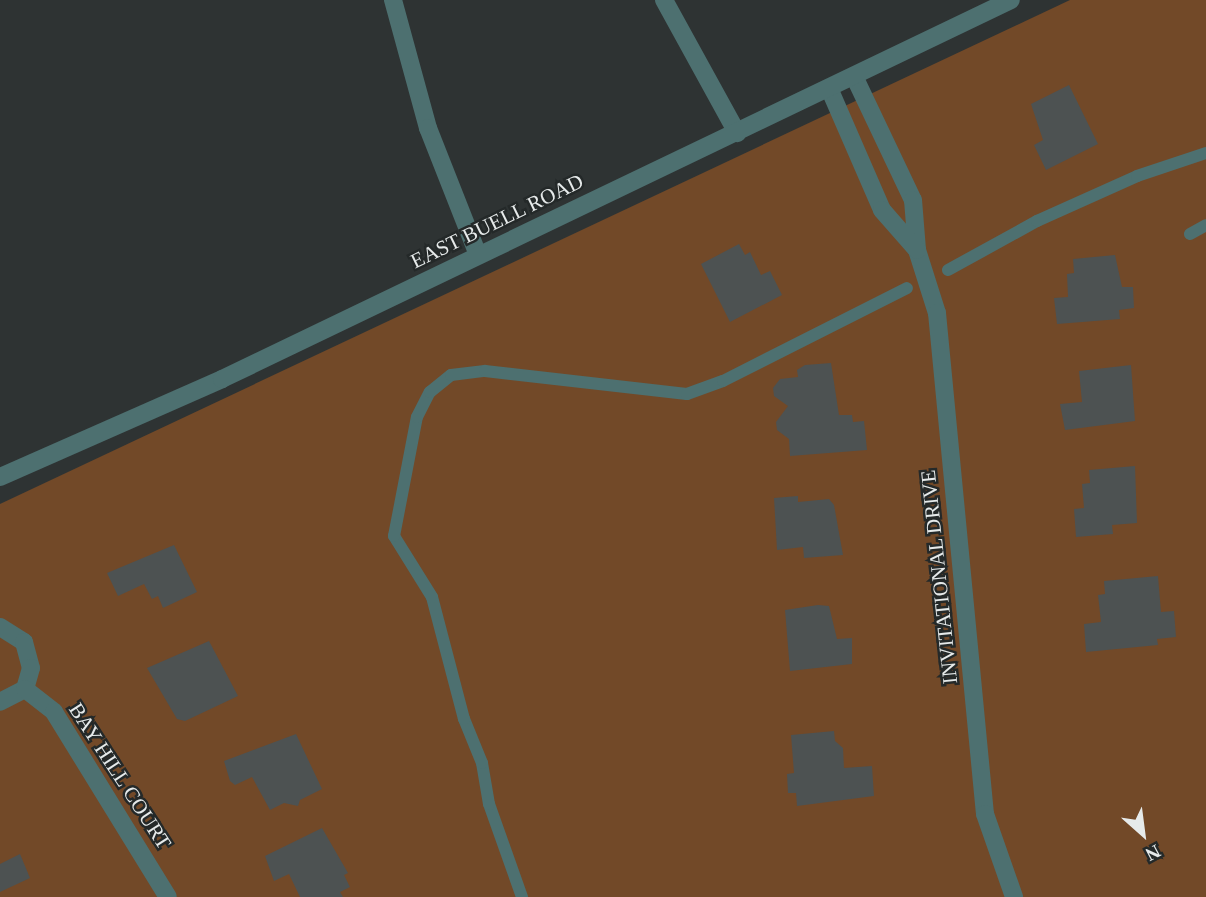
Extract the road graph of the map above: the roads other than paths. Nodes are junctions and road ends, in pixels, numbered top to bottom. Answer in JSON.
{"nodes":[{"id":1,"x":393,"y":0,"type":"edge"},
{"id":2,"x":664,"y":0,"type":"edge"},
{"id":3,"x":1011,"y":0,"type":"edge"},
{"id":4,"x":854,"y":76,"type":"junction"},
{"id":5,"x":829,"y":88,"type":"junction"},
{"id":6,"x":737,"y":133,"type":"junction"},
{"id":7,"x":1206,"y":153,"type":"edge"},
{"id":8,"x":1206,"y":225,"type":"edge"},
{"id":9,"x":1190,"y":234,"type":"dead end"},
{"id":10,"x":917,"y":250,"type":"junction"},
{"id":11,"x":478,"y":255,"type":"junction"},
{"id":12,"x":948,"y":270,"type":"dead end"},
{"id":13,"x":907,"y":288,"type":"dead end"},
{"id":14,"x":0,"y":477,"type":"edge"},
{"id":15,"x":0,"y":627,"type":"edge"},
{"id":16,"x":25,"y":689,"type":"junction"},
{"id":17,"x":0,"y":702,"type":"edge"},
{"id":18,"x":168,"y":897,"type":"edge"},
{"id":19,"x":522,"y":897,"type":"edge"},
{"id":20,"x":1014,"y":897,"type":"edge"}],
"edges":[{"from":1,"to":11,"type":"street"},
{"from":2,"to":6,"type":"street"},
{"from":3,"to":4,"type":"street","name":"EAST BUELL ROAD"},
{"from":4,"to":5,"type":"street","name":"EAST BUELL ROAD"},
{"from":4,"to":10,"type":"street","name":"INVITATIONAL DRIVE"},
{"from":5,"to":6,"type":"street","name":"EAST BUELL ROAD"},
{"from":5,"to":10,"type":"street","name":"INVITATIONAL DRIVE"},
{"from":6,"to":11,"type":"street","name":"EAST BUELL ROAD"},
{"from":7,"to":12,"type":"lane"},
{"from":8,"to":9,"type":"lane"},
{"from":10,"to":20,"type":"street","name":"INVITATIONAL DRIVE"},
{"from":11,"to":14,"type":"street","name":"EAST BUELL ROAD"},
{"from":13,"to":19,"type":"lane"},
{"from":15,"to":16,"type":"street"},
{"from":16,"to":17,"type":"street"},
{"from":16,"to":18,"type":"street","name":"BAY HILL COURT"}]}
